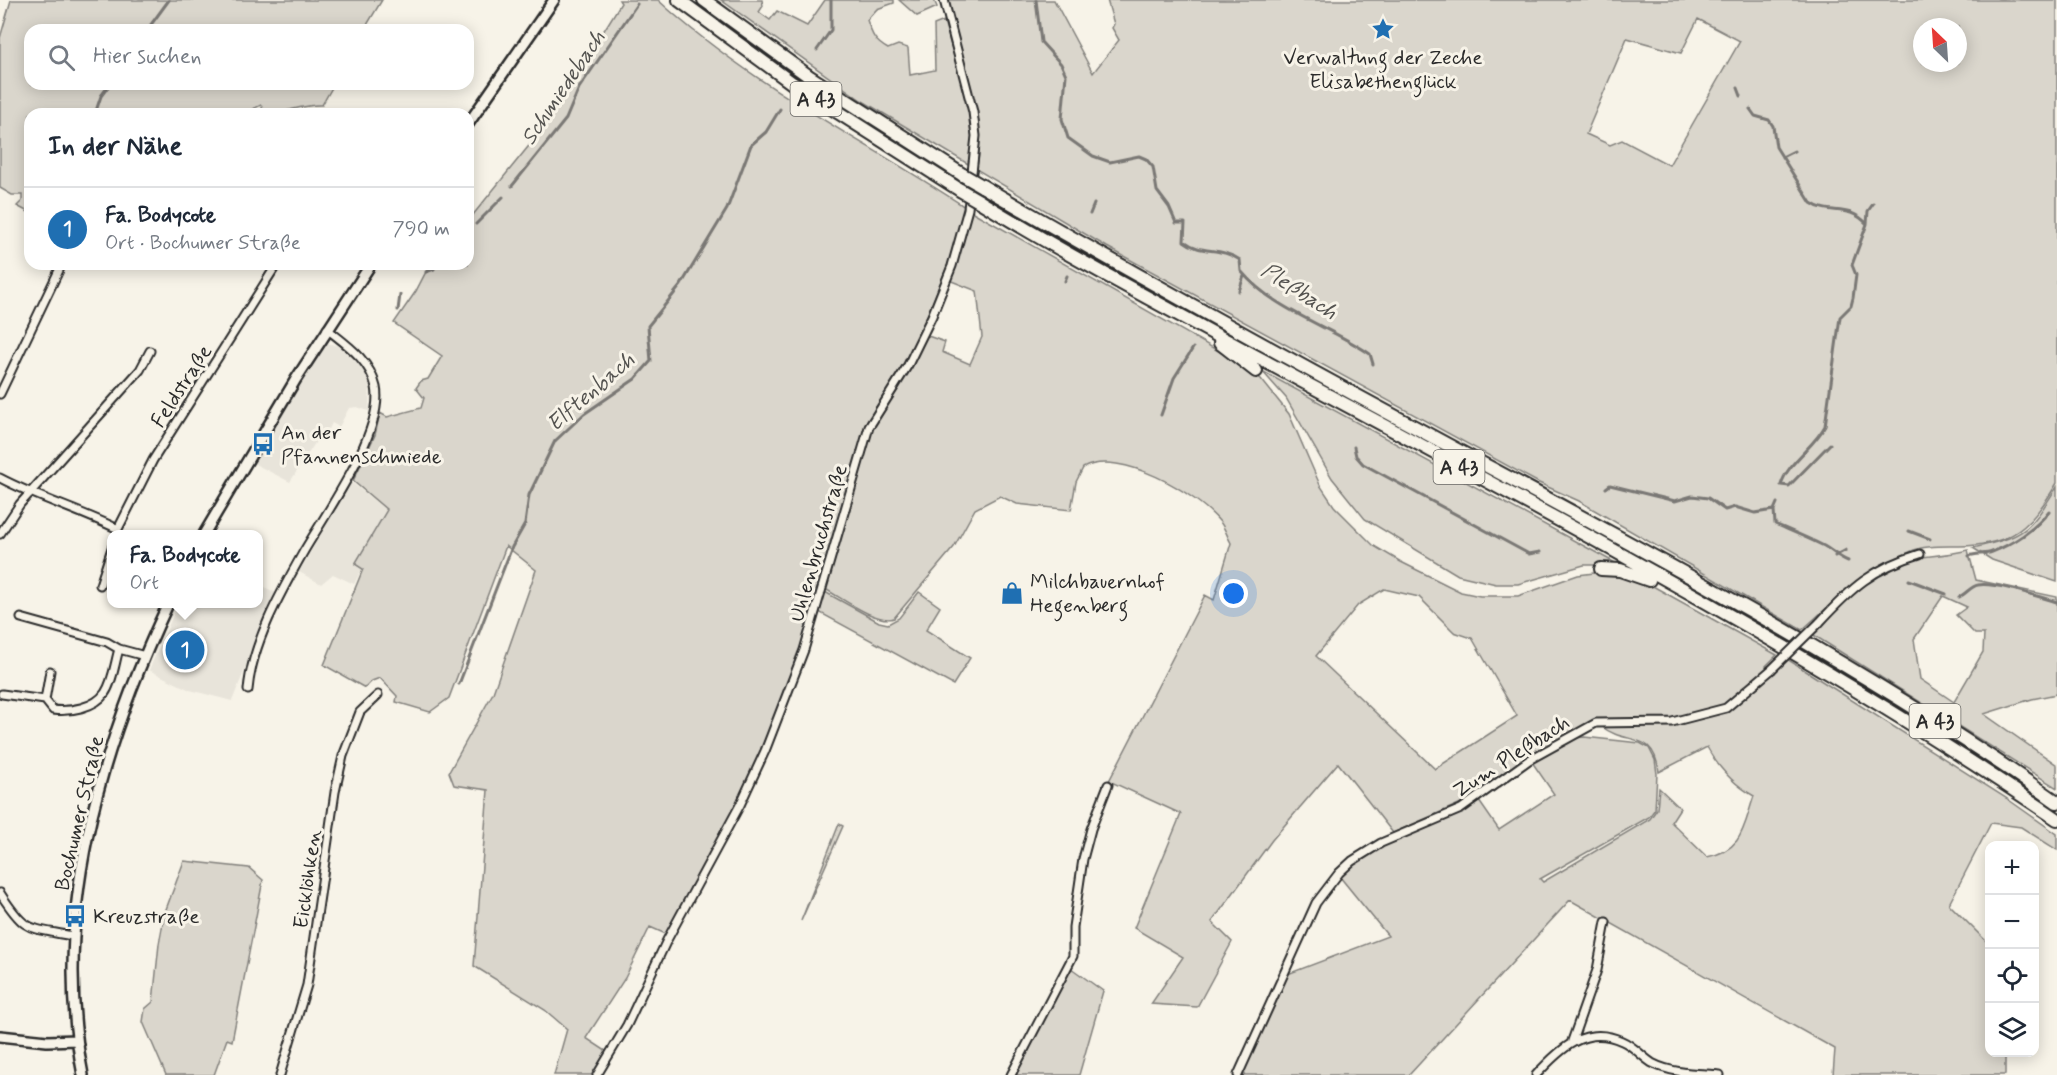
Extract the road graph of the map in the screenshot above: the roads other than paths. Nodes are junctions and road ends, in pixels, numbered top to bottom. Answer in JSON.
{"nodes":[{"id":1,"x":554,"y":0,"type":"edge"},
{"id":2,"x":679,"y":0,"type":"edge"},
{"id":3,"x":704,"y":0,"type":"edge"},
{"id":4,"x":944,"y":0,"type":"edge"},
{"id":5,"x":474,"y":115,"type":"edge"},
{"id":6,"x":59,"y":270,"type":"edge"},
{"id":7,"x":273,"y":270,"type":"edge"},
{"id":8,"x":366,"y":270,"type":"edge"},
{"id":9,"x":1200,"y":327,"type":"junction"},
{"id":10,"x":327,"y":330,"type":"junction"},
{"id":11,"x":150,"y":351,"type":"dead end"},
{"id":12,"x":1256,"y":371,"type":"dead end"},
{"id":13,"x":0,"y":394,"type":"edge"},
{"id":14,"x":0,"y":478,"type":"edge"},
{"id":15,"x":30,"y":494,"type":"junction"},
{"id":16,"x":113,"y":530,"type":"edge"},
{"id":17,"x":118,"y":530,"type":"edge"},
{"id":18,"x":206,"y":530,"type":"edge"},
{"id":19,"x":0,"y":534,"type":"edge"},
{"id":20,"x":1920,"y":554,"type":"dead end"},
{"id":21,"x":107,"y":561,"type":"edge"},
{"id":22,"x":1601,"y":569,"type":"dead end"},
{"id":23,"x":100,"y":585,"type":"dead end"},
{"id":24,"x":166,"y":608,"type":"edge"},
{"id":25,"x":1717,"y":609,"type":"junction"},
{"id":26,"x":21,"y":618,"type":"dead end"},
{"id":27,"x":119,"y":649,"type":"junction"},
{"id":28,"x":145,"y":656,"type":"junction"},
{"id":29,"x":50,"y":671,"type":"dead end"},
{"id":30,"x":248,"y":690,"type":"dead end"},
{"id":31,"x":2,"y":694,"type":"dead end"},
{"id":32,"x":378,"y":695,"type":"dead end"},
{"id":33,"x":45,"y":700,"type":"junction"},
{"id":34,"x":1108,"y":785,"type":"dead end"},
{"id":35,"x":2057,"y":802,"type":"edge"},
{"id":36,"x":2057,"y":819,"type":"edge"},
{"id":37,"x":0,"y":893,"type":"edge"},
{"id":38,"x":1606,"y":922,"type":"dead end"},
{"id":39,"x":72,"y":936,"type":"junction"},
{"id":40,"x":0,"y":1036,"type":"edge"},
{"id":41,"x":76,"y":1040,"type":"junction"},
{"id":42,"x":1572,"y":1041,"type":"junction"},
{"id":43,"x":83,"y":1075,"type":"edge"},
{"id":44,"x":280,"y":1075,"type":"edge"},
{"id":45,"x":597,"y":1075,"type":"edge"},
{"id":46,"x":1011,"y":1075,"type":"edge"},
{"id":47,"x":1238,"y":1075,"type":"edge"},
{"id":48,"x":1536,"y":1075,"type":"edge"},
{"id":49,"x":1720,"y":1075,"type":"edge"}],
"edges":[{"from":1,"to":5,"type":"main road"},
{"from":2,"to":9,"type":"highway","number":"A 43","bridge":true},
{"from":3,"to":35,"type":"highway","number":"A 43","bridge":true},
{"from":4,"to":45,"type":"street","name":"Uhlenbruchstraße"},
{"from":6,"to":13,"type":"street"},
{"from":7,"to":17,"type":"street","name":"Feldstraße"},
{"from":8,"to":10,"type":"main road"},
{"from":9,"to":12,"type":"highway"},
{"from":9,"to":25,"type":"highway","number":"A 43"},
{"from":10,"to":18,"type":"main road"},
{"from":10,"to":30,"type":"street"},
{"from":11,"to":15,"type":"street"},
{"from":14,"to":15,"type":"street","name":"Feldstraße"},
{"from":15,"to":16,"type":"street","name":"Feldstraße"},
{"from":15,"to":19,"type":"street"},
{"from":20,"to":47,"type":"street","name":"Zum Pleßbach","bridge":true},
{"from":21,"to":23,"type":"street"},
{"from":22,"to":25,"type":"highway"},
{"from":24,"to":28,"type":"main road","name":"Bochumer Straße"},
{"from":25,"to":36,"type":"highway","number":"A 43"},
{"from":26,"to":27,"type":"street"},
{"from":27,"to":28,"type":"street"},
{"from":27,"to":33,"type":"street"},
{"from":28,"to":39,"type":"main road","name":"Bochumer Straße"},
{"from":29,"to":33,"type":"street"},
{"from":31,"to":33,"type":"street"},
{"from":32,"to":44,"type":"street","name":"Eicklöhken"},
{"from":34,"to":46,"type":"street"},
{"from":37,"to":39,"type":"street"},
{"from":38,"to":42,"type":"street"},
{"from":39,"to":41,"type":"main road","name":"Bochumer Straße"},
{"from":40,"to":41,"type":"main road"},
{"from":41,"to":43,"type":"main road","name":"Bochumer Straße"},
{"from":42,"to":48,"type":"street"},
{"from":42,"to":49,"type":"street"}]}
